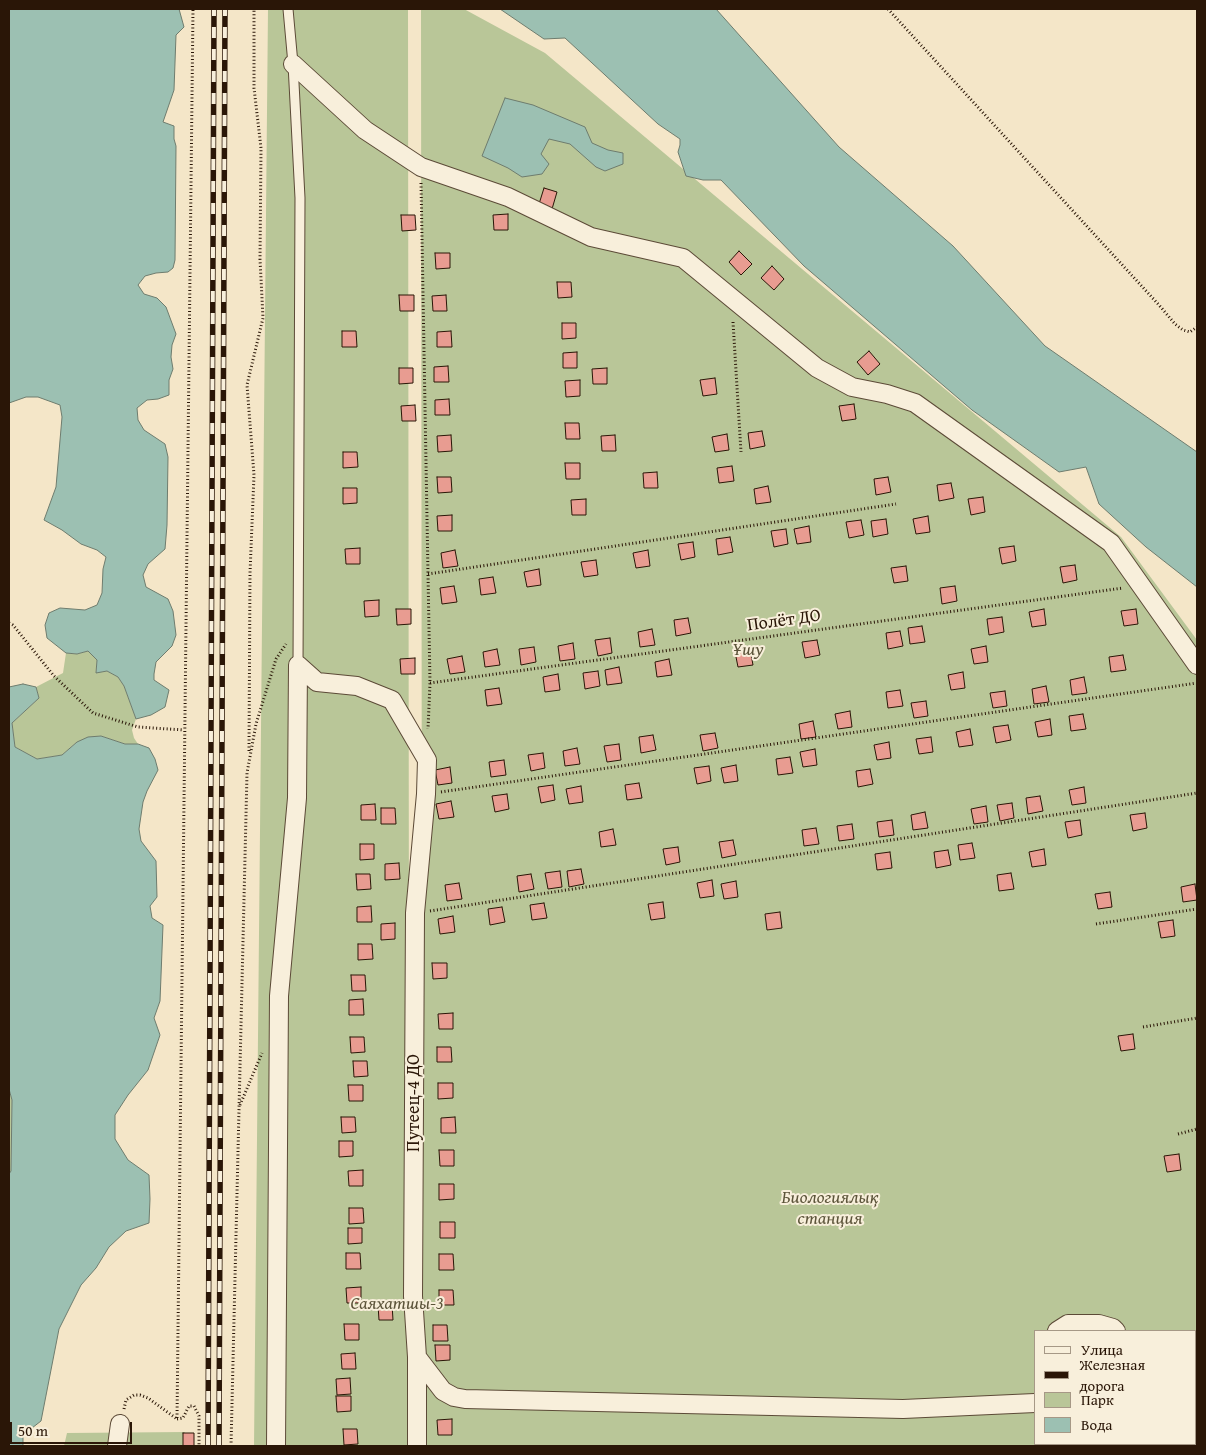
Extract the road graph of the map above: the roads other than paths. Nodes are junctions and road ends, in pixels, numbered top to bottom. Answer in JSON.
{"nodes":[{"id":1,"x":288,"y":9,"type":"edge"},
{"id":2,"x":293,"y":64,"type":"junction"},
{"id":3,"x":298,"y":665,"type":"junction"},
{"id":4,"x":1197,"y":665,"type":"edge"},
{"id":5,"x":1059,"y":1330,"type":"edge"},
{"id":6,"x":1115,"y":1330,"type":"edge"},
{"id":7,"x":417,"y":1358,"type":"junction"},
{"id":8,"x":1034,"y":1403,"type":"edge"},
{"id":9,"x":120,"y":1424,"type":"road end"},
{"id":10,"x":117,"y":1446,"type":"edge"},
{"id":11,"x":276,"y":1446,"type":"edge"},
{"id":12,"x":417,"y":1446,"type":"edge"}],
"edges":[{"from":1,"to":2,"type":"lane"},
{"from":2,"to":3,"type":"lane"},
{"from":2,"to":4,"type":"street"},
{"from":3,"to":7,"type":"street","name":"Путеец-4 ДО"},
{"from":3,"to":11,"type":"street"},
{"from":5,"to":6,"type":"street"},
{"from":7,"to":8,"type":"street"},
{"from":7,"to":12,"type":"street","name":"Путеец-4 ДО"},
{"from":9,"to":10,"type":"street"}]}
